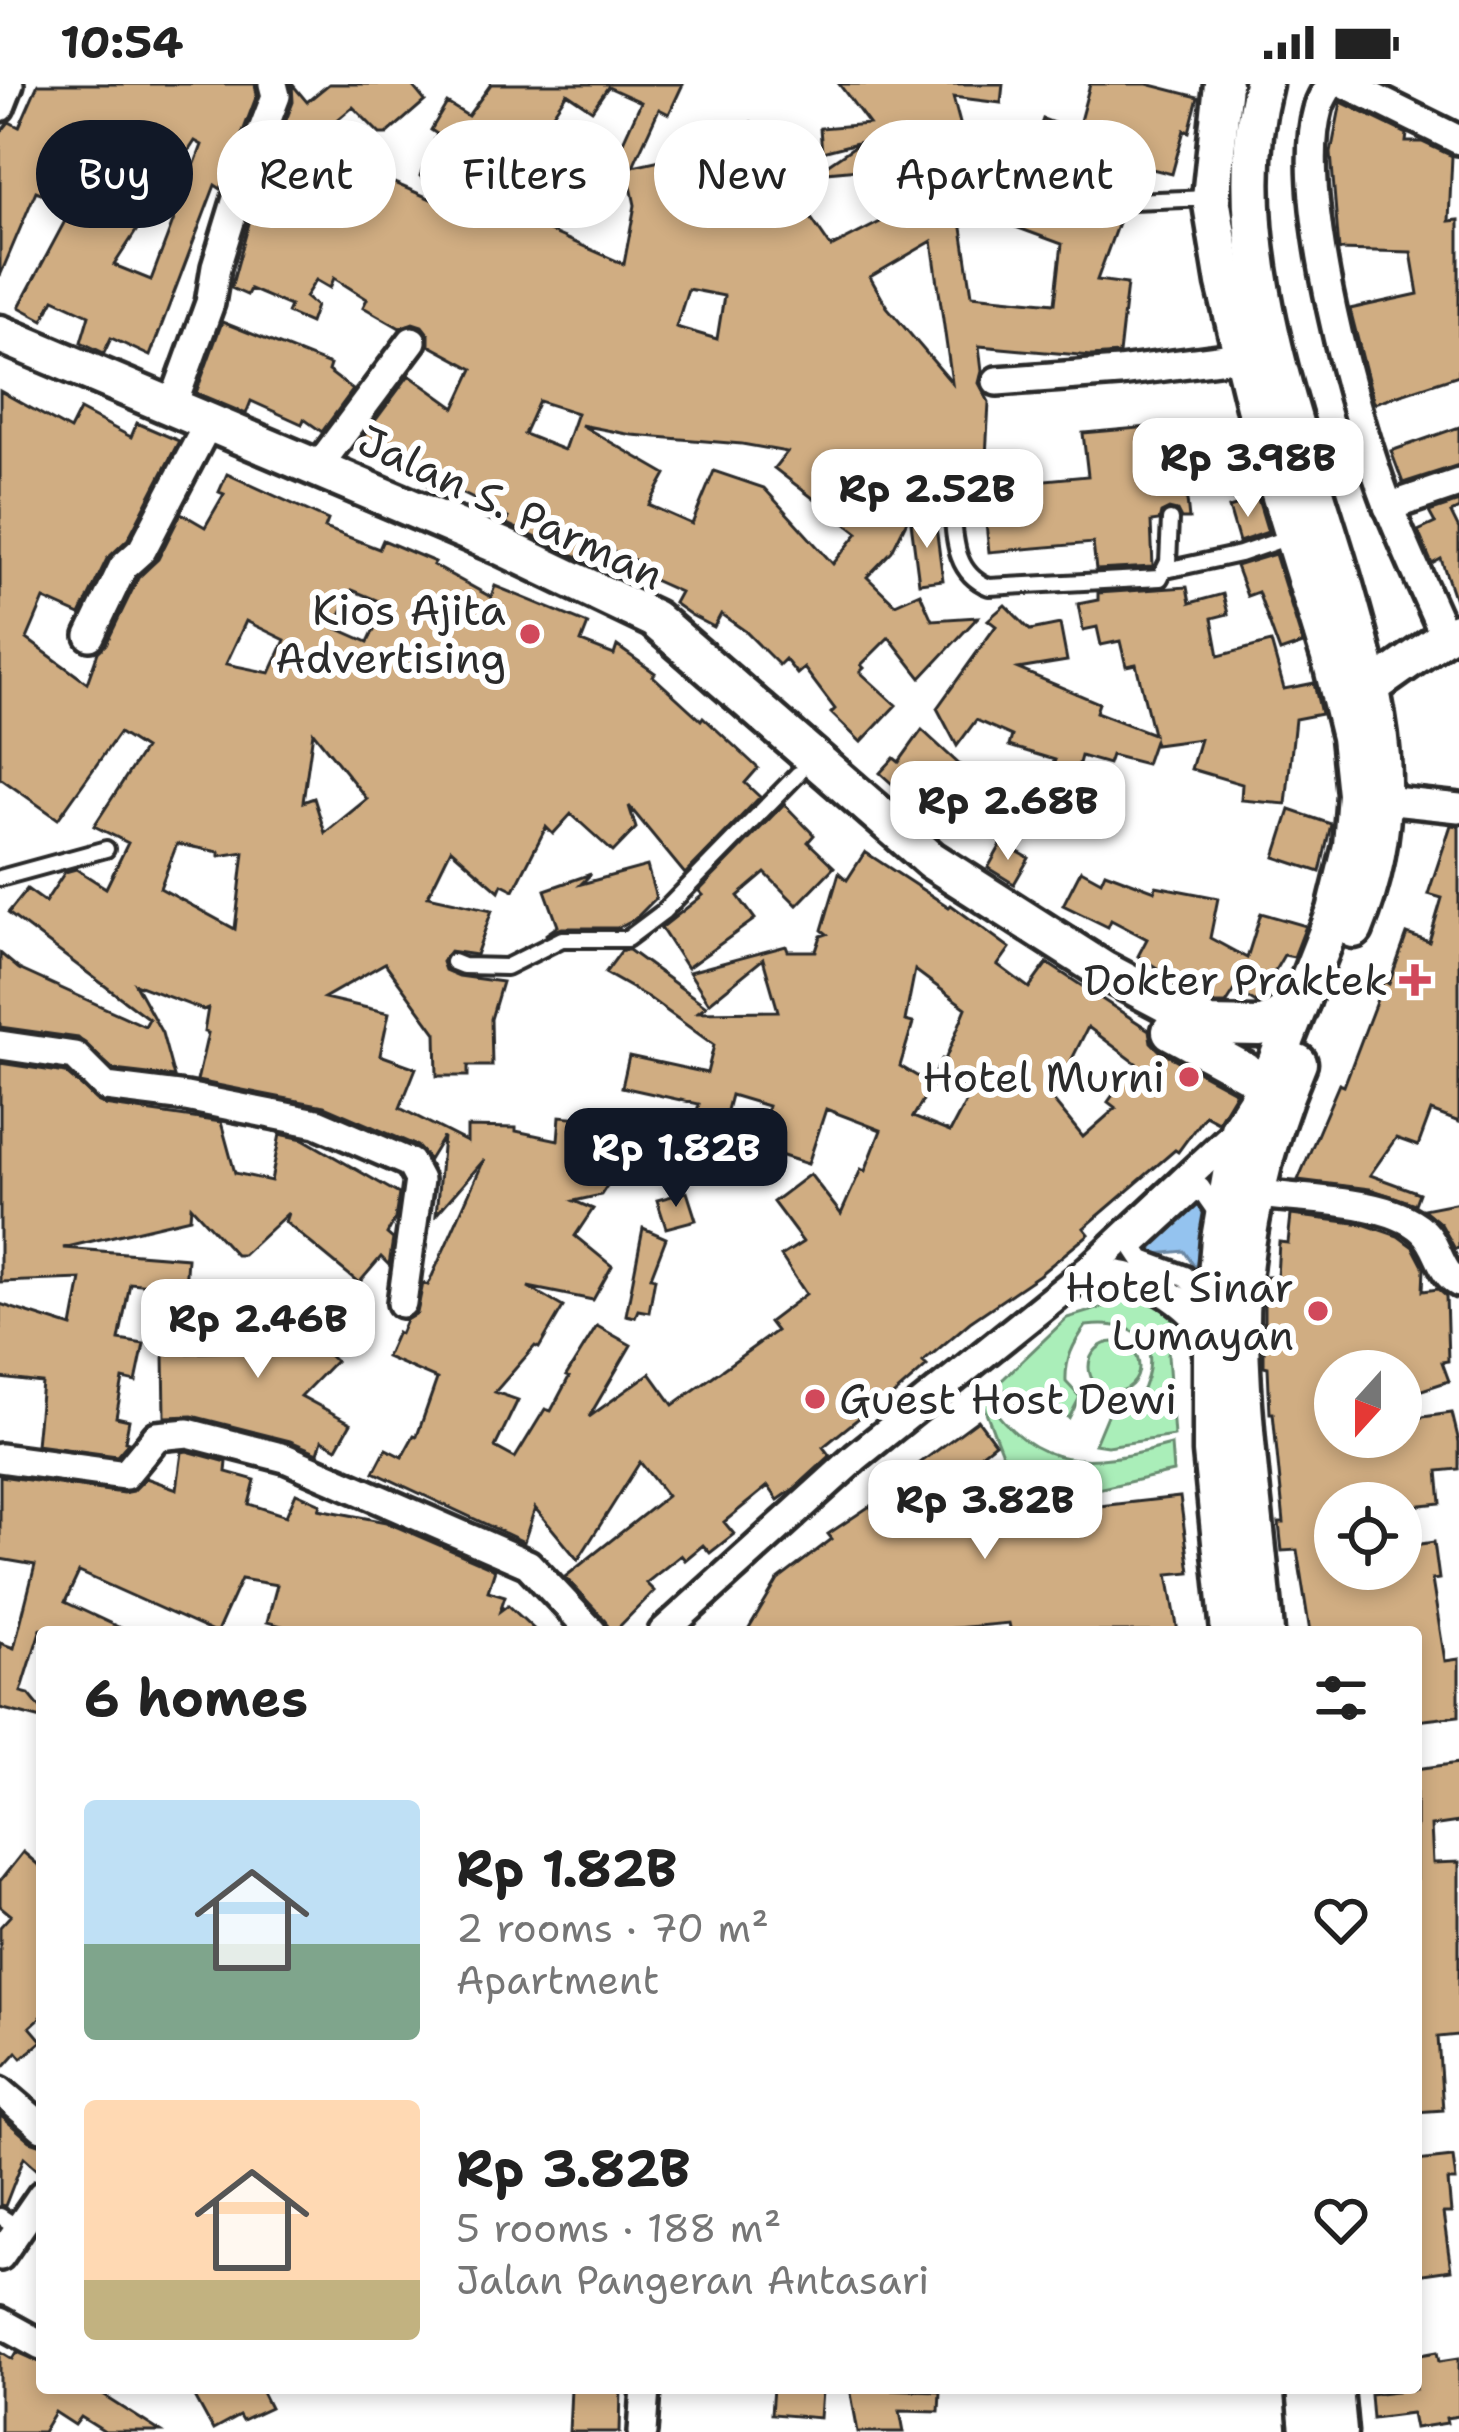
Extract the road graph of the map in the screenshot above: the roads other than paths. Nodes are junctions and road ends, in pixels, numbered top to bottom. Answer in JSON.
{"nodes":[{"id":1,"x":9,"y":84,"type":"edge"},
{"id":2,"x":273,"y":84,"type":"edge"},
{"id":3,"x":1263,"y":84,"type":"edge"},
{"id":4,"x":1330,"y":84,"type":"edge"},
{"id":5,"x":1346,"y":84,"type":"edge"},
{"id":6,"x":1216,"y":86,"type":"edge"},
{"id":7,"x":0,"y":107,"type":"edge"},
{"id":8,"x":1459,"y":140,"type":"edge"},
{"id":9,"x":1211,"y":197,"type":"junction"},
{"id":10,"x":1156,"y":200,"type":"edge"},
{"id":11,"x":0,"y":334,"type":"edge"},
{"id":12,"x":412,"y":341,"type":"dead end"},
{"id":13,"x":0,"y":351,"type":"edge"},
{"id":14,"x":1241,"y":356,"type":"junction"},
{"id":15,"x":997,"y":381,"type":"dead end"},
{"id":16,"x":172,"y":406,"type":"junction"},
{"id":17,"x":1261,"y":431,"type":"junction"},
{"id":18,"x":201,"y":437,"type":"junction"},
{"id":19,"x":316,"y":468,"type":"junction"},
{"id":20,"x":1170,"y":473,"type":"dead end"},
{"id":21,"x":1459,"y":483,"type":"edge"},
{"id":22,"x":951,"y":494,"type":"dead end"},
{"id":23,"x":1388,"y":507,"type":"junction"},
{"id":24,"x":1170,"y":520,"type":"dead end"},
{"id":25,"x":1292,"y":536,"type":"junction"},
{"id":26,"x":1166,"y":571,"type":"junction"},
{"id":27,"x":1452,"y":633,"type":"edge"},
{"id":28,"x":90,"y":636,"type":"dead end"},
{"id":29,"x":1373,"y":687,"type":"junction"},
{"id":30,"x":798,"y":774,"type":"junction"},
{"id":31,"x":1384,"y":800,"type":"junction"},
{"id":32,"x":1459,"y":808,"type":"edge"},
{"id":33,"x":106,"y":849,"type":"dead end"},
{"id":34,"x":0,"y":878,"type":"edge"},
{"id":35,"x":453,"y":962,"type":"dead end"},
{"id":36,"x":1301,"y":1000,"type":"junction"},
{"id":37,"x":0,"y":1045,"type":"edge"},
{"id":38,"x":1268,"y":1084,"type":"junction"},
{"id":39,"x":1239,"y":1129,"type":"junction"},
{"id":40,"x":1258,"y":1194,"type":"junction"},
{"id":41,"x":1142,"y":1260,"type":"joint"},
{"id":42,"x":1086,"y":1272,"type":"junction"},
{"id":43,"x":1459,"y":1283,"type":"edge"},
{"id":44,"x":402,"y":1304,"type":"dead end"},
{"id":45,"x":1212,"y":1335,"type":"junction"},
{"id":46,"x":0,"y":1458,"type":"edge"},
{"id":47,"x":586,"y":1626,"type":"edge"},
{"id":48,"x":670,"y":1626,"type":"edge"},
{"id":49,"x":1230,"y":1626,"type":"edge"},
{"id":50,"x":1264,"y":1626,"type":"edge"},
{"id":51,"x":0,"y":2091,"type":"edge"},
{"id":52,"x":36,"y":2122,"type":"edge"},
{"id":53,"x":36,"y":2200,"type":"edge"},
{"id":54,"x":9,"y":2222,"type":"edge"},
{"id":55,"x":0,"y":2256,"type":"edge"},
{"id":56,"x":0,"y":2323,"type":"edge"},
{"id":57,"x":36,"y":2342,"type":"edge"},
{"id":58,"x":646,"y":2394,"type":"edge"},
{"id":59,"x":1306,"y":2394,"type":"edge"},
{"id":60,"x":1335,"y":2394,"type":"edge"},
{"id":61,"x":643,"y":2432,"type":"edge"},
{"id":62,"x":1309,"y":2432,"type":"edge"},
{"id":63,"x":1338,"y":2432,"type":"edge"}],
"edges":[{"from":1,"to":7,"type":"street"},
{"from":2,"to":16,"type":"street"},
{"from":3,"to":29,"type":"main road"},
{"from":4,"to":23,"type":"street"},
{"from":5,"to":8,"type":"street"},
{"from":6,"to":9,"type":"main road"},
{"from":9,"to":10,"type":"lane"},
{"from":9,"to":14,"type":"main road"},
{"from":11,"to":16,"type":"main road","name":"Jalan S. Parman"},
{"from":12,"to":19,"type":"street"},
{"from":13,"to":18,"type":"main road","name":"Jalan S. Parman"},
{"from":14,"to":15,"type":"street"},
{"from":14,"to":17,"type":"main road"},
{"from":16,"to":19,"type":"main road","name":"Jalan S. Parman"},
{"from":17,"to":20,"type":"lane"},
{"from":17,"to":25,"type":"main road"},
{"from":18,"to":28,"type":"street"},
{"from":18,"to":30,"type":"main road","name":"Jalan S. Parman"},
{"from":19,"to":36,"type":"main road","name":"Jalan S. Parman"},
{"from":21,"to":23,"type":"street"},
{"from":22,"to":26,"type":"lane"},
{"from":23,"to":27,"type":"street"},
{"from":24,"to":26,"type":"lane"},
{"from":25,"to":26,"type":"lane"},
{"from":25,"to":36,"type":"main road"},
{"from":27,"to":29,"type":"street"},
{"from":29,"to":31,"type":"main road"},
{"from":30,"to":35,"type":"lane"},
{"from":30,"to":38,"type":"main road","name":"Jalan S. Parman"},
{"from":31,"to":32,"type":"street"},
{"from":31,"to":40,"type":"main road"},
{"from":33,"to":34,"type":"lane"},
{"from":36,"to":38,"type":"main road"},
{"from":37,"to":44,"type":"street"},
{"from":38,"to":39,"type":"main road"},
{"from":39,"to":42,"type":"street"},
{"from":39,"to":45,"type":"main road"},
{"from":40,"to":43,"type":"street"},
{"from":40,"to":50,"type":"main road"},
{"from":41,"to":41,"type":"street"},
{"from":42,"to":45,"type":"street"},
{"from":42,"to":48,"type":"street"},
{"from":45,"to":49,"type":"main road"},
{"from":46,"to":47,"type":"street"},
{"from":51,"to":52,"type":"street"},
{"from":53,"to":54,"type":"street"},
{"from":54,"to":55,"type":"street"},
{"from":56,"to":57,"type":"street"},
{"from":58,"to":61,"type":"street"},
{"from":59,"to":62,"type":"main road"},
{"from":60,"to":63,"type":"main road"}]}
